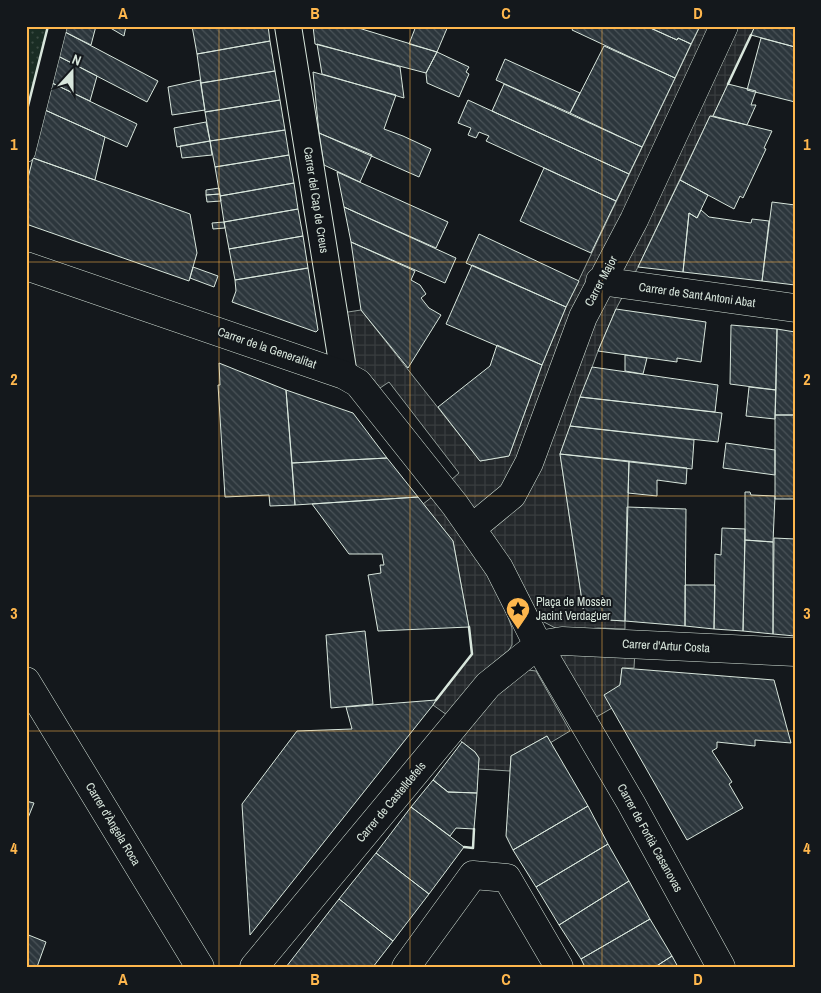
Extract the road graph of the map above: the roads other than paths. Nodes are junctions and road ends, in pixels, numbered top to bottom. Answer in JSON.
{"nodes":[{"id":1,"x":58,"y":26,"type":"edge"},
{"id":2,"x":288,"y":26,"type":"edge"},
{"id":3,"x":724,"y":26,"type":"edge"},
{"id":4,"x":26,"y":153,"type":"edge"},
{"id":5,"x":26,"y":266,"type":"edge"},
{"id":6,"x":600,"y":281,"type":"junction"},
{"id":7,"x":795,"y":308,"type":"edge"},
{"id":8,"x":344,"y":375,"type":"junction"},
{"id":9,"x":472,"y":528,"type":"junction"},
{"id":10,"x":538,"y":645,"type":"junction"},
{"id":11,"x":795,"y":652,"type":"edge"},
{"id":12,"x":26,"y":681,"type":"edge"},
{"id":13,"x":200,"y":967,"type":"edge"},
{"id":14,"x":254,"y":967,"type":"edge"},
{"id":15,"x":406,"y":967,"type":"edge"},
{"id":16,"x":559,"y":967,"type":"edge"},
{"id":17,"x":722,"y":967,"type":"edge"}],
"edges":[{"from":1,"to":4,"type":"lane"},
{"from":2,"to":8,"type":"street","name":"Carrer del Cap de Creus"},
{"from":3,"to":6,"type":"street","name":"Carrer Major"},
{"from":5,"to":8,"type":"street","name":"Carrer de la Generalitat"},
{"from":6,"to":7,"type":"street","name":"Carrer de Sant Antoni Abat"},
{"from":6,"to":9,"type":"street","name":"Carrer Major"},
{"from":8,"to":9,"type":"street","name":"Carrer de la Generalitat"},
{"from":9,"to":10,"type":"street"},
{"from":10,"to":11,"type":"street","name":"Carrer d'Artur Costa"},
{"from":10,"to":14,"type":"street","name":"Carrer de Castelldefels"},
{"from":10,"to":17,"type":"street","name":"Carrer de Fortià Casanovas"},
{"from":12,"to":13,"type":"street","name":"Carrer d'Àngela Roca"},
{"from":15,"to":16,"type":"street"}]}
